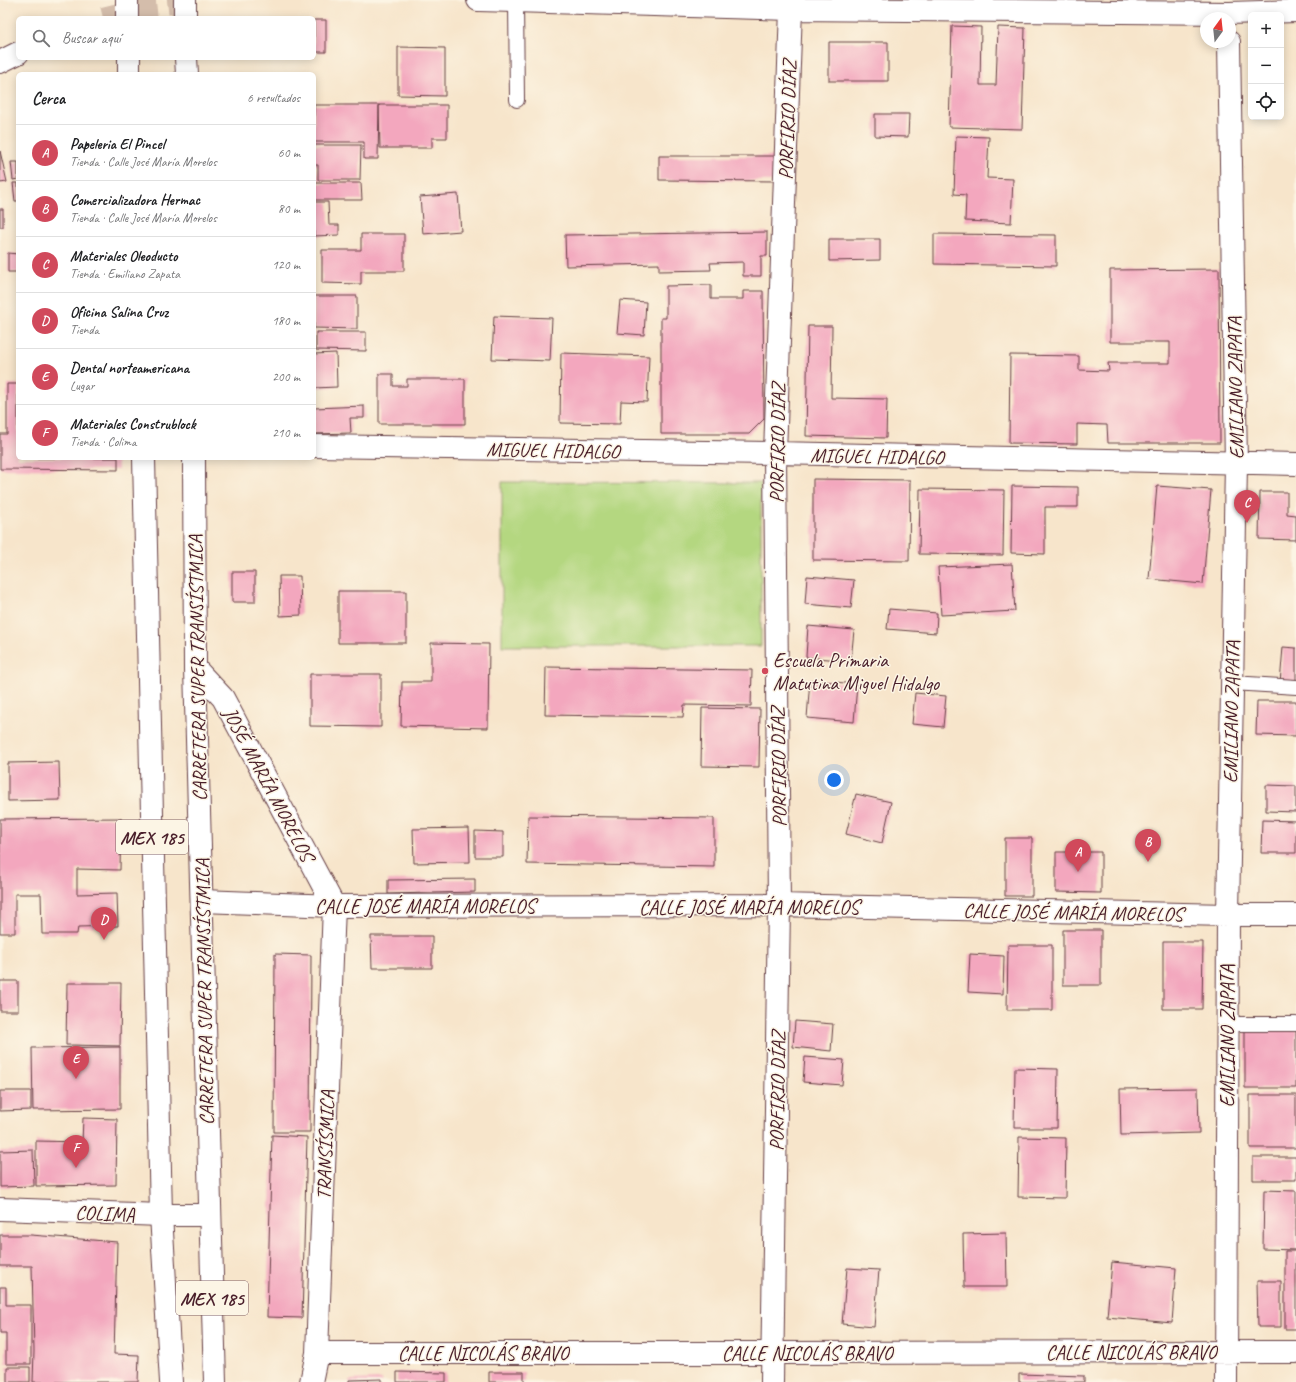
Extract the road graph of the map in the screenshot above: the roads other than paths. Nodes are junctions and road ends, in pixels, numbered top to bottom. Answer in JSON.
{"nodes":[{"id":1,"x":127,"y":0,"type":"edge"},
{"id":2,"x":185,"y":0,"type":"edge"},
{"id":3,"x":478,"y":0,"type":"edge"},
{"id":4,"x":516,"y":1,"type":"edge"},
{"id":5,"x":1265,"y":6,"type":"edge"},
{"id":6,"x":791,"y":9,"type":"junction"},
{"id":7,"x":1296,"y":11,"type":"edge"},
{"id":8,"x":1236,"y":13,"type":"edge"},
{"id":9,"x":1200,"y":15,"type":"edge"},
{"id":10,"x":127,"y":16,"type":"edge"},
{"id":11,"x":185,"y":16,"type":"edge"},
{"id":12,"x":1229,"y":48,"type":"edge"},
{"id":13,"x":16,"y":54,"type":"edge"},
{"id":14,"x":129,"y":60,"type":"edge"},
{"id":15,"x":186,"y":60,"type":"edge"},
{"id":16,"x":0,"y":62,"type":"edge"},
{"id":17,"x":129,"y":72,"type":"edge"},
{"id":18,"x":187,"y":72,"type":"edge"},
{"id":19,"x":517,"y":100,"type":"dead end"},
{"id":20,"x":316,"y":446,"type":"edge"},
{"id":21,"x":775,"y":453,"type":"junction"},
{"id":22,"x":144,"y":460,"type":"edge"},
{"id":23,"x":194,"y":460,"type":"edge"},
{"id":24,"x":1236,"y":464,"type":"junction"},
{"id":25,"x":1296,"y":464,"type":"edge"},
{"id":26,"x":195,"y":668,"type":"junction"},
{"id":27,"x":1232,"y":683,"type":"junction"},
{"id":28,"x":1296,"y":687,"type":"edge"},
{"id":29,"x":202,"y":901,"type":"junction"},
{"id":30,"x":780,"y":905,"type":"junction"},
{"id":31,"x":334,"y":906,"type":"junction"},
{"id":32,"x":1228,"y":915,"type":"junction"},
{"id":33,"x":1296,"y":915,"type":"edge"},
{"id":34,"x":1227,"y":1024,"type":"junction"},
{"id":35,"x":1296,"y":1024,"type":"edge"},
{"id":36,"x":0,"y":1209,"type":"edge"},
{"id":37,"x":161,"y":1215,"type":"junction"},
{"id":38,"x":209,"y":1215,"type":"junction"},
{"id":39,"x":1227,"y":1351,"type":"junction"},
{"id":40,"x":1296,"y":1352,"type":"edge"},
{"id":41,"x":317,"y":1353,"type":"junction"},
{"id":42,"x":772,"y":1353,"type":"junction"},
{"id":43,"x":171,"y":1382,"type":"edge"},
{"id":44,"x":215,"y":1382,"type":"edge"},
{"id":45,"x":311,"y":1382,"type":"edge"},
{"id":46,"x":772,"y":1382,"type":"edge"},
{"id":47,"x":1226,"y":1382,"type":"edge"}],
"edges":[{"from":1,"to":10,"type":"street"},
{"from":2,"to":11,"type":"street"},
{"from":3,"to":4,"type":"street"},
{"from":4,"to":6,"type":"street"},
{"from":4,"to":19,"type":"lane"},
{"from":5,"to":7,"type":"street"},
{"from":5,"to":8,"type":"street"},
{"from":6,"to":9,"type":"street"},
{"from":6,"to":21,"type":"street","name":"PORFIRIO DÍAZ"},
{"from":12,"to":24,"type":"street","name":"EMILIANO ZAPATA"},
{"from":13,"to":16,"type":"street"},
{"from":14,"to":17,"type":"street"},
{"from":15,"to":18,"type":"street"},
{"from":20,"to":21,"type":"street","name":"MIGUEL HIDALGO"},
{"from":21,"to":24,"type":"street","name":"MIGUEL HIDALGO"},
{"from":21,"to":30,"type":"street","name":"PORFIRIO DÍAZ"},
{"from":22,"to":37,"type":"street","number":"MEX 185"},
{"from":23,"to":26,"type":"street","name":"CARRETERA SUPER TRANSÍSTMICA","number":"MEX 185"},
{"from":24,"to":25,"type":"street","name":"MIGUEL HIDALGO"},
{"from":24,"to":27,"type":"street","name":"EMILIANO ZAPATA"},
{"from":26,"to":29,"type":"street","name":"CARRETERA SUPER TRANSÍSTMICA","number":"MEX 185"},
{"from":26,"to":31,"type":"street","name":"JOSÉ MARÍA MORELOS"},
{"from":27,"to":28,"type":"lane"},
{"from":27,"to":32,"type":"street","name":"EMILIANO ZAPATA"},
{"from":29,"to":31,"type":"street","name":"CALLE JOSÉ MARÍA MORELOS"},
{"from":29,"to":38,"type":"street","name":"CARRETERA SUPER TRANSÍSTMICA","number":"MEX 185"},
{"from":30,"to":31,"type":"street","name":"CALLE JOSÉ MARÍA MORELOS"},
{"from":30,"to":32,"type":"street","name":"CALLE JOSÉ MARÍA MORELOS"},
{"from":30,"to":42,"type":"street","name":"PORFIRIO DÍAZ"},
{"from":31,"to":41,"type":"street","name":"TRANSÍSMICA"},
{"from":32,"to":33,"type":"street","name":"CALLE JOSÉ MARÍA MORELOS"},
{"from":32,"to":34,"type":"street","name":"EMILIANO ZAPATA"},
{"from":34,"to":35,"type":"lane"},
{"from":34,"to":39,"type":"street","name":"EMILIANO ZAPATA"},
{"from":36,"to":37,"type":"street","name":"COLIMA"},
{"from":37,"to":38,"type":"street","name":"COLIMA"},
{"from":37,"to":43,"type":"street","number":"MEX 185"},
{"from":38,"to":44,"type":"street","name":"CARRETERA SUPER TRANSÍSTMICA","number":"MEX 185"},
{"from":39,"to":40,"type":"street","name":"CALLE NICOLÁS BRAVO"},
{"from":39,"to":42,"type":"street","name":"CALLE NICOLÁS BRAVO"},
{"from":39,"to":47,"type":"street","name":"EMILIANO ZAPATA"},
{"from":41,"to":42,"type":"street","name":"CALLE NICOLÁS BRAVO"},
{"from":41,"to":45,"type":"street","name":"TRANSÍSMICA"},
{"from":42,"to":46,"type":"street","name":"PORFIRIO DÍAZ"}]}
